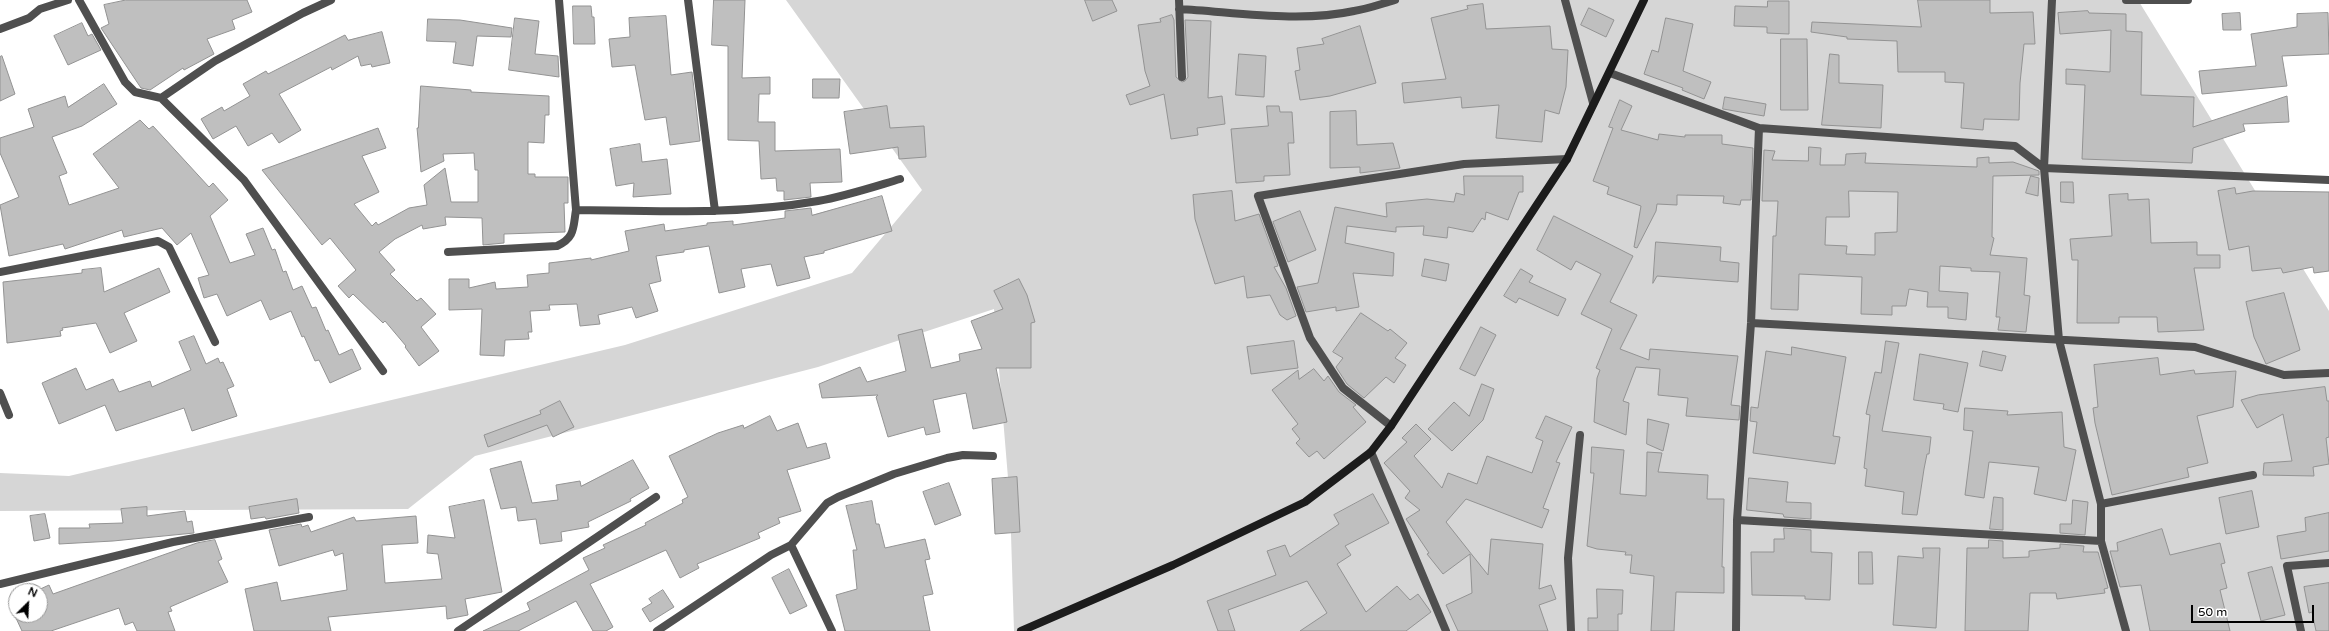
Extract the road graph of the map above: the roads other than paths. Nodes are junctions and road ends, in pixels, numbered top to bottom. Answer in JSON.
{"nodes":[{"id":1,"x":68,"y":0,"type":"edge"},
{"id":2,"x":79,"y":0,"type":"edge"},
{"id":3,"x":331,"y":0,"type":"edge"},
{"id":4,"x":559,"y":0,"type":"edge"},
{"id":5,"x":688,"y":0,"type":"edge"},
{"id":6,"x":1180,"y":0,"type":"edge"},
{"id":7,"x":1395,"y":0,"type":"edge"},
{"id":8,"x":1565,"y":0,"type":"edge"},
{"id":9,"x":1644,"y":0,"type":"edge"},
{"id":10,"x":2052,"y":0,"type":"edge"},
{"id":11,"x":2126,"y":0,"type":"edge"},
{"id":12,"x":2187,"y":0,"type":"edge"},
{"id":13,"x":1179,"y":9,"type":"junction"},
{"id":14,"x":0,"y":29,"type":"edge"},
{"id":15,"x":1610,"y":73,"type":"junction"},
{"id":16,"x":1182,"y":77,"type":"dead end"},
{"id":17,"x":161,"y":98,"type":"junction"},
{"id":18,"x":1593,"y":103,"type":"junction"},
{"id":19,"x":1759,"y":128,"type":"junction"},
{"id":20,"x":1567,"y":159,"type":"junction"},
{"id":21,"x":2044,"y":168,"type":"junction"},
{"id":22,"x":900,"y":179,"type":"dead end"},
{"id":23,"x":2329,"y":180,"type":"edge"},
{"id":24,"x":576,"y":210,"type":"junction"},
{"id":25,"x":715,"y":211,"type":"junction"},
{"id":26,"x":448,"y":252,"type":"dead end"},
{"id":27,"x":0,"y":272,"type":"edge"},
{"id":28,"x":1751,"y":323,"type":"junction"},
{"id":29,"x":2059,"y":340,"type":"junction"},
{"id":30,"x":216,"y":342,"type":"dead end"},
{"id":31,"x":383,"y":371,"type":"dead end"},
{"id":32,"x":2329,"y":373,"type":"edge"},
{"id":33,"x":0,"y":393,"type":"edge"},
{"id":34,"x":9,"y":415,"type":"dead end"},
{"id":35,"x":1391,"y":426,"type":"junction"},
{"id":36,"x":1580,"y":435,"type":"dead end"},
{"id":37,"x":1371,"y":452,"type":"junction"},
{"id":38,"x":993,"y":456,"type":"dead end"},
{"id":39,"x":2253,"y":475,"type":"dead end"},
{"id":40,"x":656,"y":497,"type":"dead end"},
{"id":41,"x":2101,"y":504,"type":"junction"},
{"id":42,"x":309,"y":517,"type":"dead end"},
{"id":43,"x":1737,"y":520,"type":"junction"},
{"id":44,"x":2101,"y":541,"type":"junction"},
{"id":45,"x":791,"y":545,"type":"junction"},
{"id":46,"x":2329,"y":563,"type":"edge"},
{"id":47,"x":0,"y":584,"type":"edge"},
{"id":48,"x":458,"y":631,"type":"edge"},
{"id":49,"x":657,"y":631,"type":"edge"},
{"id":50,"x":832,"y":631,"type":"edge"},
{"id":51,"x":1021,"y":631,"type":"edge"},
{"id":52,"x":1446,"y":631,"type":"edge"},
{"id":53,"x":1571,"y":631,"type":"edge"},
{"id":54,"x":1736,"y":631,"type":"edge"},
{"id":55,"x":2126,"y":631,"type":"edge"},
{"id":56,"x":2301,"y":631,"type":"edge"}],
"edges":[{"from":1,"to":14,"type":"street"},
{"from":2,"to":17,"type":"street"},
{"from":3,"to":17,"type":"street"},
{"from":4,"to":24,"type":"street"},
{"from":5,"to":25,"type":"street"},
{"from":6,"to":13,"type":"street"},
{"from":7,"to":13,"type":"street"},
{"from":8,"to":18,"type":"street"},
{"from":9,"to":15,"type":"main road"},
{"from":10,"to":21,"type":"street"},
{"from":11,"to":12,"type":"street"},
{"from":13,"to":16,"type":"street"},
{"from":15,"to":18,"type":"main road"},
{"from":15,"to":19,"type":"street"},
{"from":17,"to":31,"type":"street"},
{"from":18,"to":20,"type":"main road"},
{"from":19,"to":21,"type":"street"},
{"from":19,"to":28,"type":"street"},
{"from":20,"to":35,"type":"main road"},
{"from":20,"to":35,"type":"street"},
{"from":21,"to":23,"type":"street"},
{"from":21,"to":29,"type":"street"},
{"from":22,"to":25,"type":"street"},
{"from":24,"to":25,"type":"street"},
{"from":24,"to":26,"type":"street"},
{"from":27,"to":30,"type":"street"},
{"from":28,"to":29,"type":"street"},
{"from":28,"to":43,"type":"street"},
{"from":29,"to":32,"type":"street"},
{"from":29,"to":41,"type":"street"},
{"from":33,"to":34,"type":"street"},
{"from":35,"to":37,"type":"main road"},
{"from":36,"to":53,"type":"street"},
{"from":37,"to":51,"type":"main road"},
{"from":37,"to":52,"type":"street"},
{"from":38,"to":45,"type":"street"},
{"from":39,"to":41,"type":"street"},
{"from":40,"to":48,"type":"street"},
{"from":41,"to":44,"type":"street"},
{"from":42,"to":47,"type":"street"},
{"from":43,"to":44,"type":"street"},
{"from":43,"to":54,"type":"street"},
{"from":44,"to":55,"type":"street"},
{"from":45,"to":49,"type":"street"},
{"from":45,"to":50,"type":"street"},
{"from":46,"to":56,"type":"street"}]}
